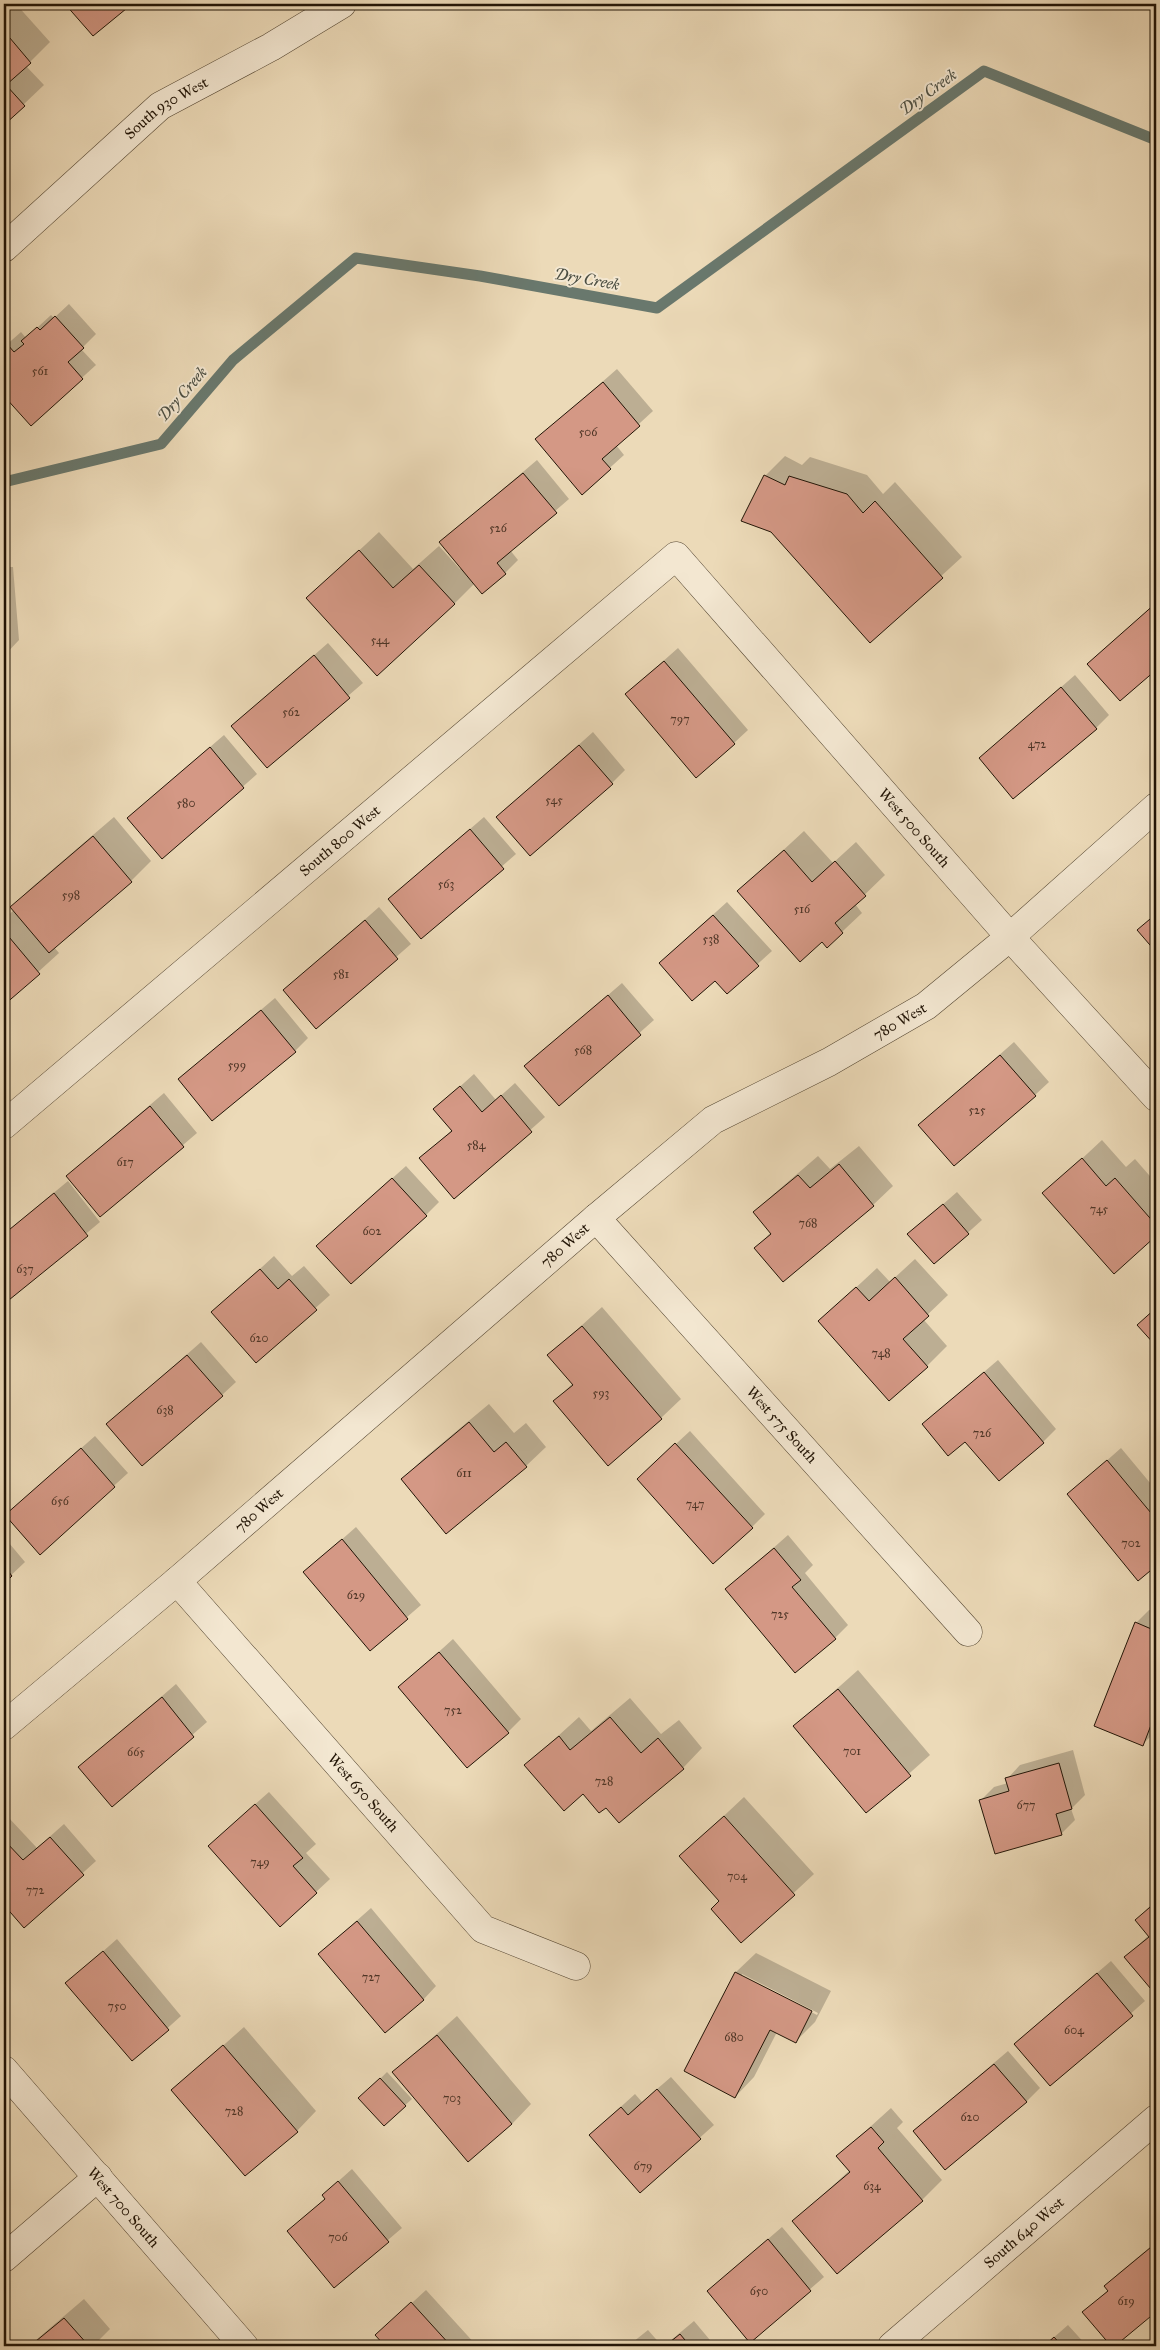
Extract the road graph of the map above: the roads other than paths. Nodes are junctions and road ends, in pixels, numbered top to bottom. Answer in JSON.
{"nodes":[{"id":1,"x":342,"y":4,"type":"edge"},
{"id":2,"x":8,"y":245,"type":"edge"},
{"id":3,"x":676,"y":556,"type":"joint"},
{"id":4,"x":1156,"y":807,"type":"edge"},
{"id":5,"x":1010,"y":937,"type":"junction"},
{"id":6,"x":1156,"y":1097,"type":"edge"},
{"id":7,"x":4,"y":1125,"type":"edge"},
{"id":8,"x":596,"y":1218,"type":"junction"},
{"id":9,"x":177,"y":1580,"type":"junction"},
{"id":10,"x":968,"y":1632,"type":"dead end"},
{"id":11,"x":4,"y":1726,"type":"edge"},
{"id":12,"x":576,"y":1966,"type":"dead end"},
{"id":13,"x":4,"y":2070,"type":"edge"},
{"id":14,"x":1156,"y":2118,"type":"edge"},
{"id":15,"x":98,"y":2177,"type":"junction"},
{"id":16,"x":4,"y":2258,"type":"edge"},
{"id":17,"x":244,"y":2346,"type":"edge"},
{"id":18,"x":892,"y":2346,"type":"edge"}],
"edges":[{"from":1,"to":2,"type":"street","name":"South 930 West"},
{"from":3,"to":5,"type":"street","name":"West 500 South"},
{"from":3,"to":7,"type":"street","name":"South 800 West"},
{"from":4,"to":5,"type":"street","name":"780 West"},
{"from":5,"to":6,"type":"street","name":"West 500 South"},
{"from":5,"to":8,"type":"street","name":"780 West"},
{"from":8,"to":9,"type":"street","name":"780 West"},
{"from":8,"to":10,"type":"street","name":"West 575 South"},
{"from":9,"to":11,"type":"street","name":"780 West"},
{"from":9,"to":12,"type":"street","name":"West 650 South"},
{"from":13,"to":15,"type":"street","name":"West 700 South"},
{"from":14,"to":18,"type":"street","name":"South 640 West"},
{"from":15,"to":16,"type":"street"},
{"from":15,"to":17,"type":"street","name":"West 700 South"}]}
